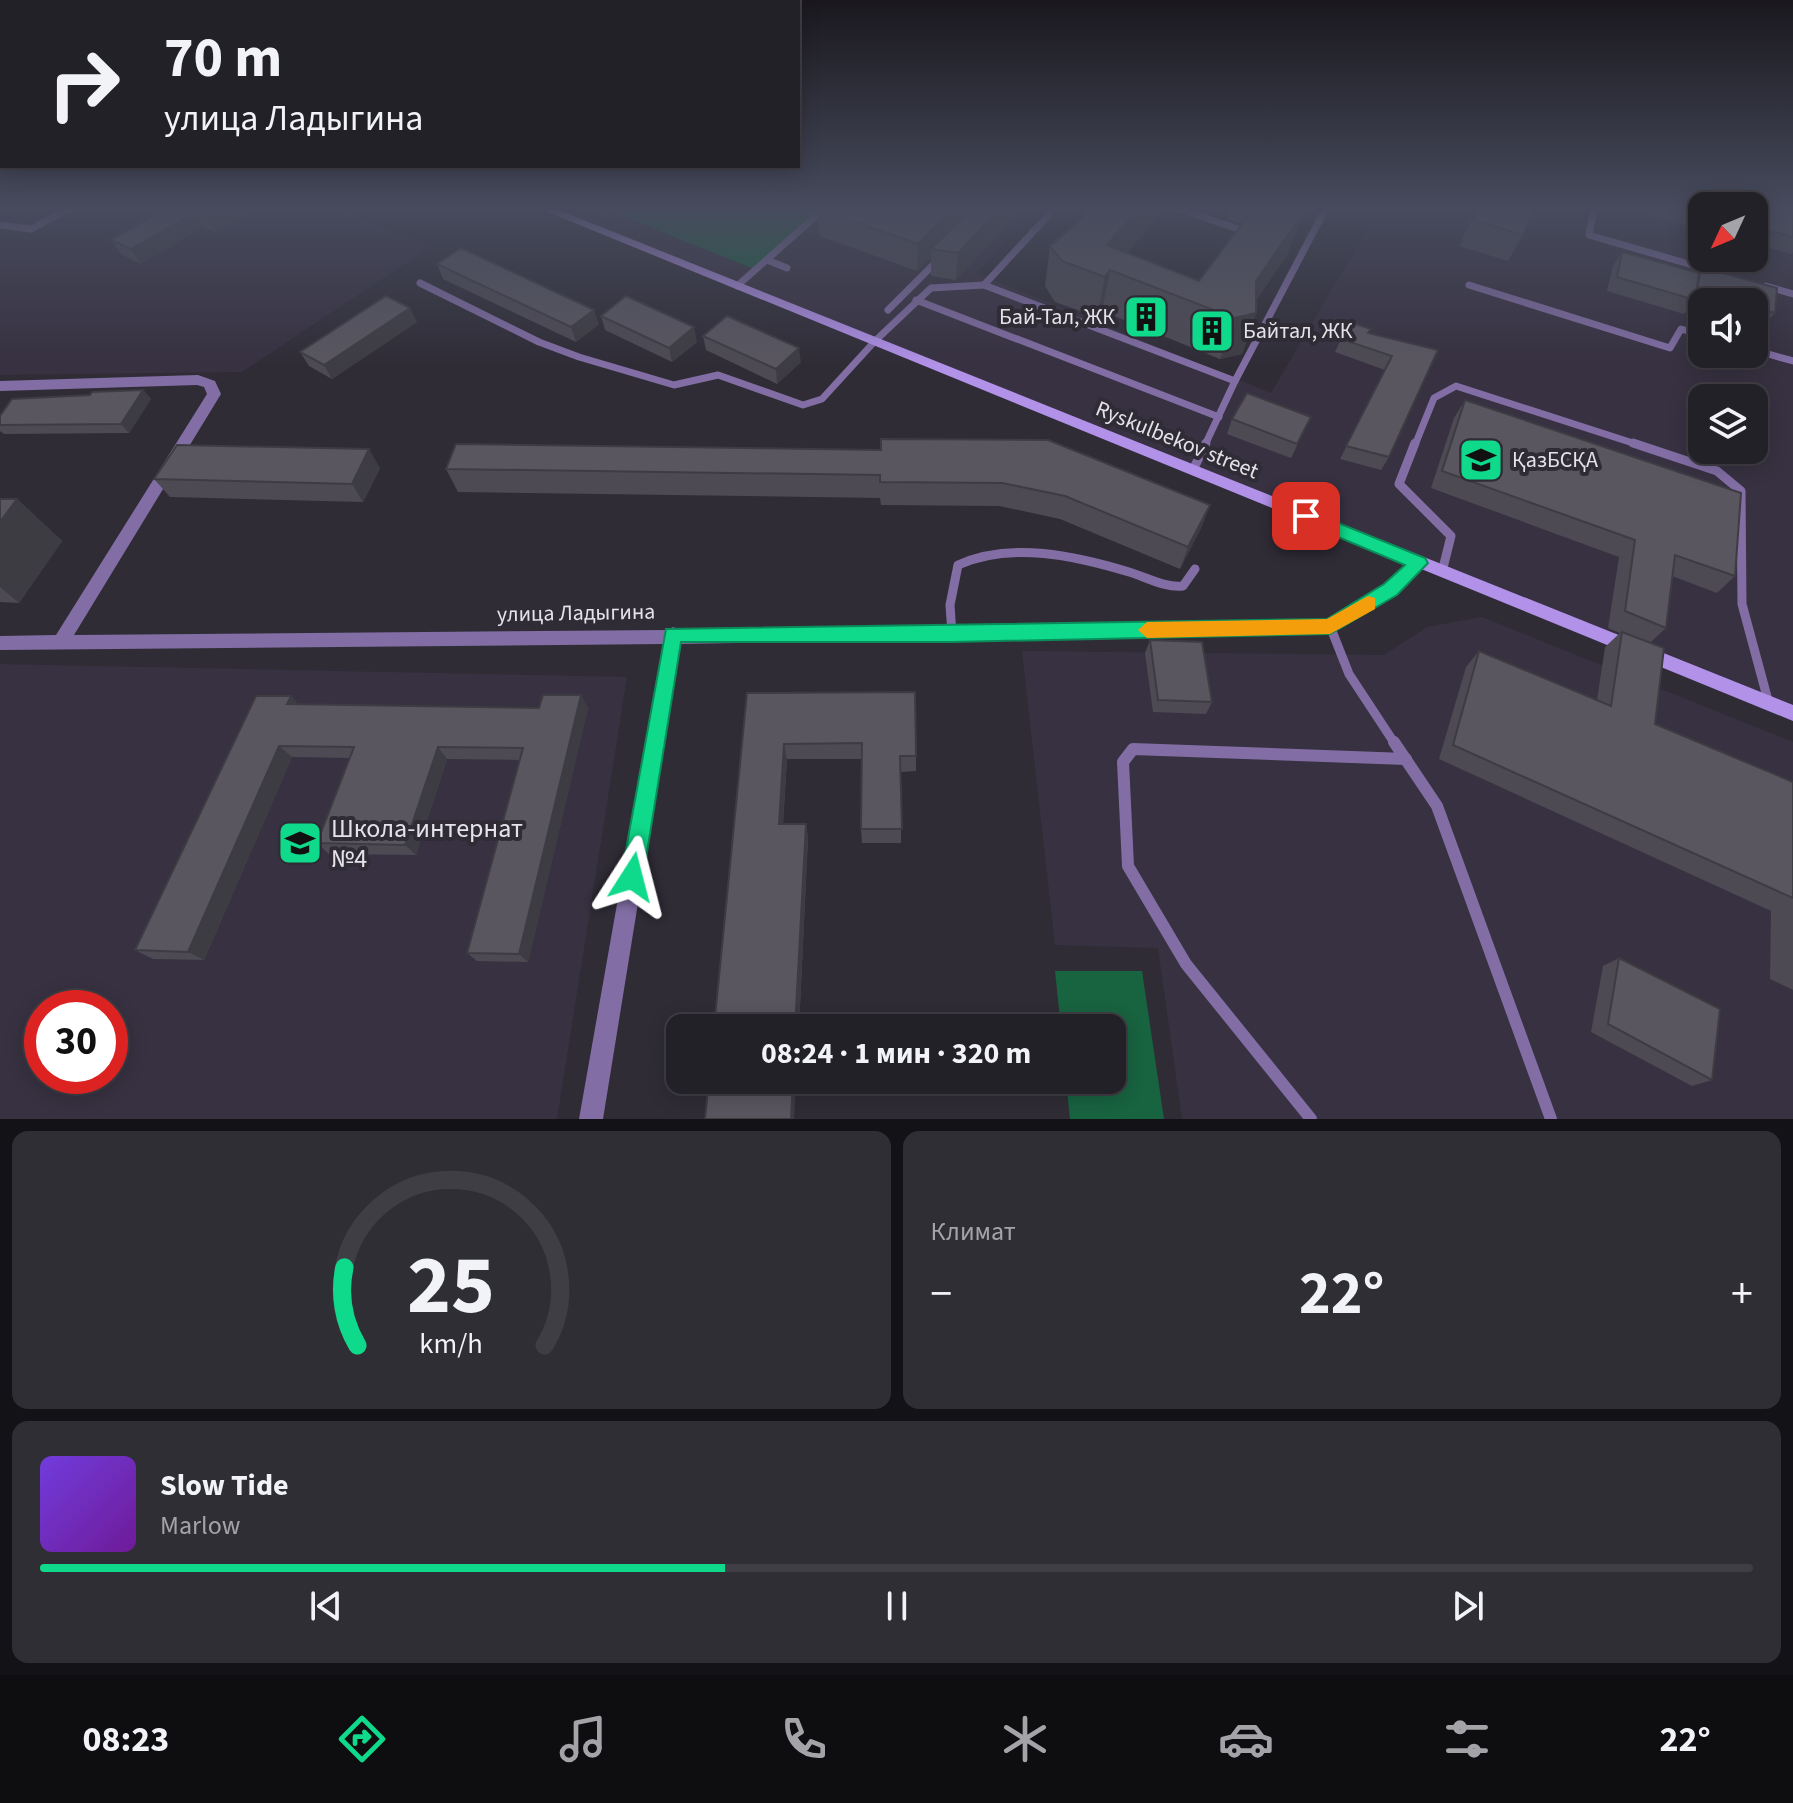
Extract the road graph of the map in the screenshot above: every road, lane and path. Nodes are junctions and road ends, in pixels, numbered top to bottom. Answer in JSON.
{"nodes":[{"id":1,"x":673,"y":260,"type":"edge"},
{"id":2,"x":767,"y":260,"type":"joint"},
{"id":3,"x":938,"y":260,"type":"edge"},
{"id":4,"x":1007,"y":260,"type":"edge"},
{"id":5,"x":1299,"y":260,"type":"edge"},
{"id":6,"x":1676,"y":260,"type":"edge"},
{"id":7,"x":787,"y":268,"type":"dead end"},
{"id":8,"x":1720,"y":273,"type":"edge"},
{"id":9,"x":1749,"y":281,"type":"edge"},
{"id":10,"x":420,"y":283,"type":"dead end"},
{"id":11,"x":984,"y":285,"type":"junction"},
{"id":12,"x":1469,"y":285,"type":"dead end"},
{"id":13,"x":737,"y":286,"type":"junction"},
{"id":14,"x":1793,"y":294,"type":"edge"},
{"id":15,"x":916,"y":300,"type":"junction"},
{"id":16,"x":888,"y":310,"type":"dead end"},
{"id":17,"x":1688,"y":331,"type":"edge"},
{"id":18,"x":875,"y":341,"type":"junction"},
{"id":19,"x":1768,"y":354,"type":"edge"},
{"id":20,"x":1793,"y":361,"type":"edge"},
{"id":21,"x":1235,"y":381,"type":"junction"},
{"id":22,"x":0,"y":386,"type":"edge"},
{"id":23,"x":1219,"y":417,"type":"junction"},
{"id":24,"x":1193,"y":470,"type":"junction"},
{"id":25,"x":1419,"y":563,"type":"junction"},
{"id":26,"x":1195,"y":569,"type":"dead end"},
{"id":27,"x":1442,"y":572,"type":"junction"},
{"id":28,"x":1330,"y":626,"type":"junction"},
{"id":29,"x":673,"y":634,"type":"junction"},
{"id":30,"x":952,"y":634,"type":"junction"},
{"id":31,"x":61,"y":642,"type":"junction"},
{"id":32,"x":0,"y":643,"type":"edge"},
{"id":33,"x":1769,"y":704,"type":"junction"},
{"id":34,"x":1793,"y":713,"type":"edge"},
{"id":35,"x":1406,"y":759,"type":"junction"},
{"id":36,"x":591,"y":1119,"type":"edge"},
{"id":37,"x":1311,"y":1119,"type":"edge"},
{"id":38,"x":1551,"y":1119,"type":"edge"}],
"edges":[{"from":1,"to":13,"type":"street","name":"Ryskulbekov street"},
{"from":2,"to":7,"type":"lane"},
{"from":2,"to":13,"type":"lane"},
{"from":3,"to":16,"type":"lane"},
{"from":4,"to":11,"type":"lane"},
{"from":5,"to":21,"type":"lane"},
{"from":6,"to":8,"type":"lane"},
{"from":9,"to":14,"type":"lane"},
{"from":10,"to":18,"type":"lane"},
{"from":11,"to":15,"type":"lane"},
{"from":11,"to":21,"type":"lane"},
{"from":12,"to":17,"type":"lane"},
{"from":13,"to":18,"type":"street","name":"Ryskulbekov street"},
{"from":15,"to":18,"type":"lane"},
{"from":15,"to":23,"type":"lane"},
{"from":18,"to":24,"type":"street","name":"Ryskulbekov street"},
{"from":19,"to":20,"type":"lane"},
{"from":21,"to":23,"type":"lane"},
{"from":22,"to":31,"type":"street"},
{"from":23,"to":24,"type":"lane"},
{"from":24,"to":25,"type":"street","name":"Ryskulbekov street"},
{"from":25,"to":27,"type":"street","name":"Ryskulbekov street"},
{"from":25,"to":28,"type":"street"},
{"from":26,"to":30,"type":"lane"},
{"from":27,"to":33,"type":"street","name":"Ryskulbekov street"},
{"from":27,"to":33,"type":"lane"},
{"from":28,"to":30,"type":"street","name":"улица Ладыгина"},
{"from":28,"to":35,"type":"lane"},
{"from":29,"to":30,"type":"street","name":"улица Ладыгина"},
{"from":29,"to":31,"type":"street","name":"улица Ладыгина"},
{"from":29,"to":36,"type":"street"},
{"from":31,"to":32,"type":"street","name":"улица Ладыгина"},
{"from":33,"to":34,"type":"street","name":"Ryskulbekov street"},
{"from":35,"to":37,"type":"lane"},
{"from":35,"to":38,"type":"lane"}]}
